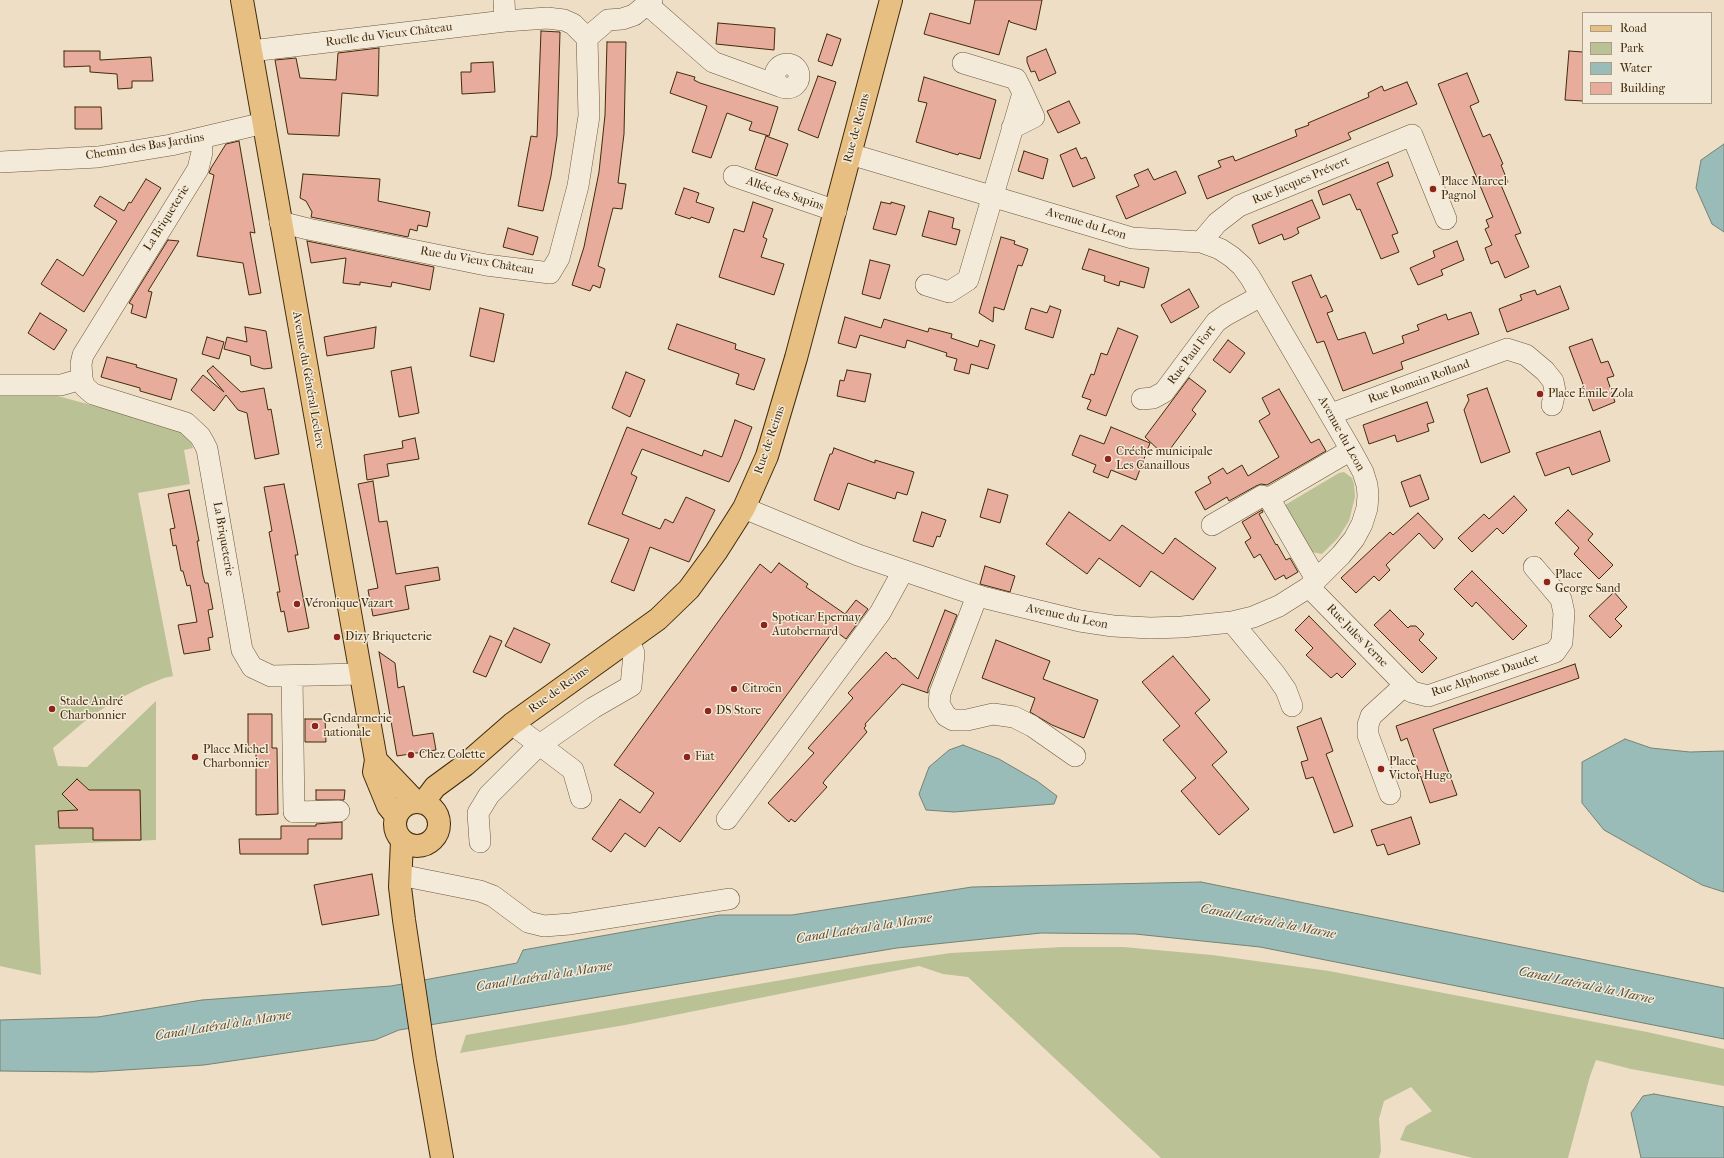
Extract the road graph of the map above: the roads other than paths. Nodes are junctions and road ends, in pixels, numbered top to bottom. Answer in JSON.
{"nodes":[{"id":1,"x":242,"y":0,"type":"edge"},
{"id":2,"x":504,"y":0,"type":"edge"},
{"id":3,"x":891,"y":0,"type":"edge"},
{"id":4,"x":650,"y":2,"type":"edge"},
{"id":5,"x":505,"y":21,"type":"junction"},
{"id":6,"x":587,"y":38,"type":"junction"},
{"id":7,"x":251,"y":51,"type":"junction"},
{"id":8,"x":963,"y":63,"type":"dead end"},
{"id":9,"x":779,"y":86,"type":"dead end"},
{"id":10,"x":264,"y":123,"type":"junction"},
{"id":11,"x":201,"y":139,"type":"junction"},
{"id":12,"x":850,"y":154,"type":"junction"},
{"id":13,"x":0,"y":162,"type":"edge"},
{"id":14,"x":734,"y":176,"type":"dead end"},
{"id":15,"x":992,"y":197,"type":"junction"},
{"id":16,"x":836,"y":211,"type":"junction"},
{"id":17,"x":1446,"y":219,"type":"dead end"},
{"id":18,"x":280,"y":222,"type":"junction"},
{"id":19,"x":1201,"y":242,"type":"junction"},
{"id":20,"x":926,"y":285,"type":"dead end"},
{"id":21,"x":1262,"y":296,"type":"junction"},
{"id":22,"x":82,"y":379,"type":"junction"},
{"id":23,"x":0,"y":385,"type":"edge"},
{"id":24,"x":1142,"y":399,"type":"dead end"},
{"id":25,"x":1552,"y":405,"type":"dead end"},
{"id":26,"x":1331,"y":414,"type":"junction"},
{"id":27,"x":1351,"y":450,"type":"junction"},
{"id":28,"x":1269,"y":498,"type":"junction"},
{"id":29,"x":744,"y":508,"type":"junction"},
{"id":30,"x":1212,"y":525,"type":"dead end"},
{"id":31,"x":1534,"y":567,"type":"dead end"},
{"id":32,"x":903,"y":571,"type":"junction"},
{"id":33,"x":1313,"y":583,"type":"junction"},
{"id":34,"x":977,"y":596,"type":"junction"},
{"id":35,"x":1232,"y":622,"type":"junction"},
{"id":36,"x":628,"y":640,"type":"junction"},
{"id":37,"x":360,"y":674,"type":"junction"},
{"id":38,"x":292,"y":676,"type":"junction"},
{"id":39,"x":1405,"y":685,"type":"junction"},
{"id":40,"x":1428,"y":696,"type":"junction"},
{"id":41,"x":1292,"y":706,"type":"dead end"},
{"id":42,"x":1371,"y":716,"type":"junction"},
{"id":43,"x":512,"y":724,"type":"junction"},
{"id":44,"x":538,"y":746,"type":"junction"},
{"id":45,"x":1075,"y":756,"type":"dead end"},
{"id":46,"x":376,"y":760,"type":"junction"},
{"id":47,"x":465,"y":765,"type":"junction"},
{"id":48,"x":1390,"y":794,"type":"dead end"},
{"id":49,"x":581,"y":798,"type":"dead end"},
{"id":50,"x":419,"y":802,"type":"junction"},
{"id":51,"x":338,"y":812,"type":"dead end"},
{"id":52,"x":396,"y":816,"type":"junction"},
{"id":53,"x":727,"y":819,"type":"dead end"},
{"id":54,"x":439,"y":821,"type":"junction"},
{"id":55,"x":402,"y":841,"type":"junction"},
{"id":56,"x":480,"y":842,"type":"dead end"},
{"id":57,"x":427,"y":844,"type":"junction"},
{"id":58,"x":410,"y":877,"type":"junction"},
{"id":59,"x":729,"y":899,"type":"dead end"},
{"id":60,"x":403,"y":912,"type":"junction"},
{"id":61,"x":442,"y":1158,"type":"edge"}],
"edges":[{"from":1,"to":7,"type":"main road","name":"Avenue du Général Leclerc"},
{"from":2,"to":5,"type":"street"},
{"from":3,"to":12,"type":"main road","name":"Rue de Reims"},
{"from":4,"to":6,"type":"street"},
{"from":4,"to":9,"type":"street"},
{"from":5,"to":6,"type":"street","name":"Ruelle du Vieux Château"},
{"from":5,"to":7,"type":"street","name":"Ruelle du Vieux Château"},
{"from":6,"to":18,"type":"street","name":"Rue du Vieux Château"},
{"from":7,"to":10,"type":"main road","name":"Avenue du Général Leclerc"},
{"from":8,"to":15,"type":"street"},
{"from":10,"to":11,"type":"street","name":"Chemin des Bas Jardins"},
{"from":10,"to":18,"type":"main road","name":"Avenue du Général Leclerc"},
{"from":11,"to":13,"type":"street","name":"Chemin des Bas Jardins"},
{"from":11,"to":22,"type":"street","name":"La Briqueterie"},
{"from":12,"to":15,"type":"street","name":"Avenue du Leon"},
{"from":12,"to":16,"type":"main road","name":"Rue de Reims"},
{"from":14,"to":16,"type":"street","name":"Allée des Sapins"},
{"from":15,"to":19,"type":"street","name":"Avenue du Leon"},
{"from":15,"to":20,"type":"street"},
{"from":16,"to":29,"type":"main road","name":"Rue de Reims"},
{"from":17,"to":19,"type":"street","name":"Rue Jacques Prévert"},
{"from":18,"to":37,"type":"main road","name":"Avenue du Général Leclerc"},
{"from":19,"to":21,"type":"street","name":"Avenue du Leon"},
{"from":21,"to":24,"type":"street","name":"Rue Paul Fort"},
{"from":21,"to":26,"type":"street","name":"Avenue du Leon"},
{"from":22,"to":23,"type":"street"},
{"from":22,"to":38,"type":"street","name":"La Briqueterie"},
{"from":25,"to":26,"type":"street","name":"Rue Romain Rolland"},
{"from":26,"to":27,"type":"street","name":"Avenue du Leon"},
{"from":27,"to":28,"type":"street"},
{"from":27,"to":33,"type":"street","name":"Avenue du Leon"},
{"from":28,"to":30,"type":"street"},
{"from":28,"to":33,"type":"street","name":"Rue Jules Verne"},
{"from":29,"to":32,"type":"street","name":"Avenue du Leon"},
{"from":29,"to":36,"type":"main road","name":"Rue de Reims"},
{"from":31,"to":40,"type":"street","name":"Rue Alphonse Daudet"},
{"from":32,"to":34,"type":"street","name":"Avenue du Leon"},
{"from":32,"to":53,"type":"street"},
{"from":33,"to":35,"type":"street","name":"Avenue du Leon"},
{"from":33,"to":39,"type":"street","name":"Rue Jules Verne"},
{"from":34,"to":35,"type":"street","name":"Avenue du Leon"},
{"from":34,"to":45,"type":"street"},
{"from":35,"to":41,"type":"street"},
{"from":36,"to":43,"type":"main road","name":"Rue de Reims"},
{"from":36,"to":44,"type":"street"},
{"from":37,"to":38,"type":"street","name":"La Briqueterie"},
{"from":37,"to":46,"type":"main road","name":"Avenue du Général Leclerc"},
{"from":38,"to":51,"type":"street"},
{"from":39,"to":40,"type":"street","name":"Rue Alphonse Daudet"},
{"from":39,"to":42,"type":"street"},
{"from":40,"to":42,"type":"street"},
{"from":42,"to":48,"type":"street"},
{"from":43,"to":44,"type":"street"},
{"from":43,"to":47,"type":"main road","name":"Rue de Reims"},
{"from":44,"to":49,"type":"street"},
{"from":44,"to":56,"type":"street"},
{"from":46,"to":50,"type":"main road"},
{"from":46,"to":52,"type":"main road","name":"Avenue du Général Leclerc"},
{"from":47,"to":50,"type":"main road","name":"Rue de Reims"},
{"from":47,"to":54,"type":"main road","name":"Rue de Reims"},
{"from":50,"to":52,"type":"main road"},
{"from":50,"to":54,"type":"main road"},
{"from":52,"to":55,"type":"main road"},
{"from":54,"to":57,"type":"main road"},
{"from":55,"to":57,"type":"main road"},
{"from":55,"to":60,"type":"main road"},
{"from":57,"to":58,"type":"main road"},
{"from":58,"to":59,"type":"street"},
{"from":58,"to":60,"type":"main road"},
{"from":60,"to":61,"type":"main road"}]}
